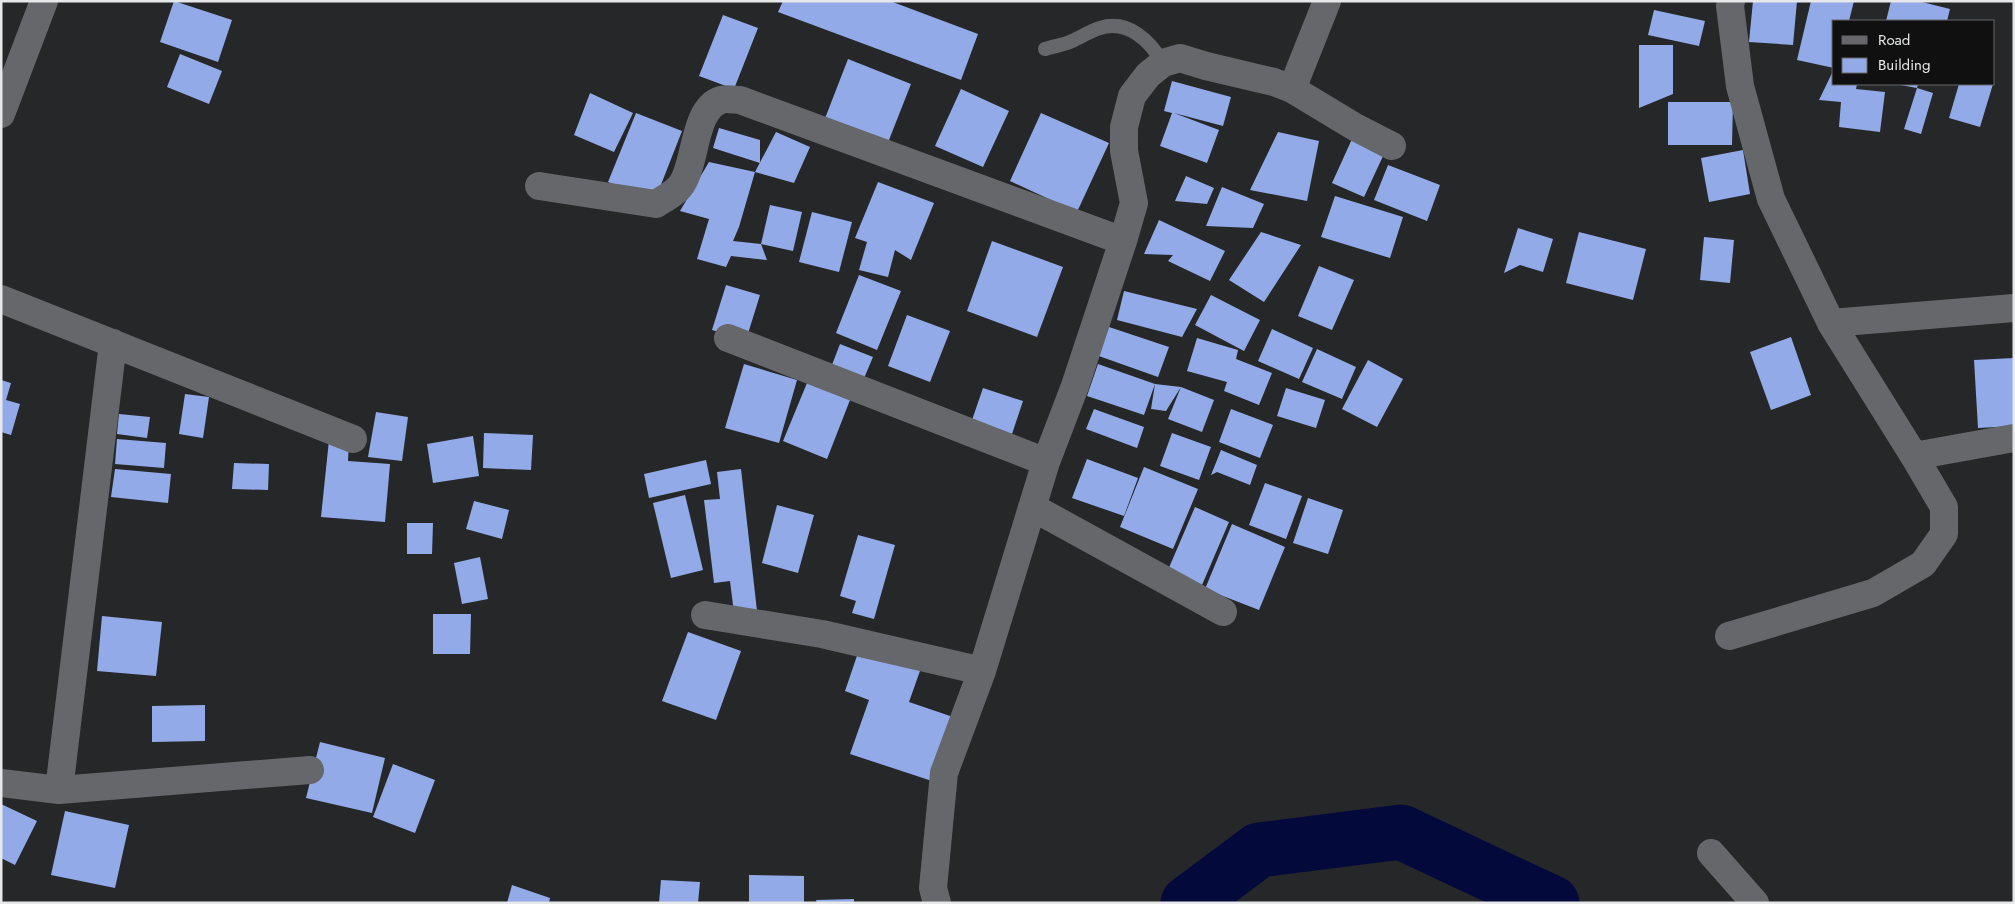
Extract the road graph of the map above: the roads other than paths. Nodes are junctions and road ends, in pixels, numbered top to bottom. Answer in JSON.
{"nodes":[{"id":1,"x":44,"y":1,"type":"edge"},
{"id":2,"x":1327,"y":1,"type":"edge"},
{"id":3,"x":1732,"y":1,"type":"edge"},
{"id":4,"x":1045,"y":49,"type":"dead end"},
{"id":5,"x":1163,"y":63,"type":"junction"},
{"id":6,"x":1292,"y":89,"type":"junction"},
{"id":7,"x":1,"y":114,"type":"edge"},
{"id":8,"x":1392,"y":146,"type":"dead end"},
{"id":9,"x":538,"y":186,"type":"dead end"},
{"id":10,"x":1123,"y":241,"type":"junction"},
{"id":11,"x":1,"y":299,"type":"edge"},
{"id":12,"x":2014,"y":308,"type":"edge"},
{"id":13,"x":1830,"y":323,"type":"junction"},
{"id":14,"x":728,"y":338,"type":"dead end"},
{"id":15,"x":113,"y":343,"type":"junction"},
{"id":16,"x":353,"y":438,"type":"dead end"},
{"id":17,"x":2014,"y":438,"type":"edge"},
{"id":18,"x":1914,"y":456,"type":"junction"},
{"id":19,"x":1046,"y":462,"type":"junction"},
{"id":20,"x":1032,"y":506,"type":"junction"},
{"id":21,"x":1223,"y":612,"type":"dead end"},
{"id":22,"x":704,"y":615,"type":"dead end"},
{"id":23,"x":1729,"y":636,"type":"dead end"},
{"id":24,"x":982,"y":671,"type":"junction"},
{"id":25,"x":310,"y":770,"type":"dead end"},
{"id":26,"x":1,"y":783,"type":"edge"},
{"id":27,"x":59,"y":790,"type":"junction"},
{"id":28,"x":1711,"y":853,"type":"dead end"},
{"id":29,"x":937,"y":903,"type":"edge"},
{"id":30,"x":1755,"y":903,"type":"edge"}],
"edges":[{"from":1,"to":7,"type":"street"},
{"from":2,"to":6,"type":"street"},
{"from":3,"to":13,"type":"street"},
{"from":4,"to":5,"type":"lane"},
{"from":5,"to":6,"type":"street"},
{"from":5,"to":10,"type":"street"},
{"from":6,"to":8,"type":"street"},
{"from":9,"to":10,"type":"street"},
{"from":10,"to":19,"type":"street"},
{"from":11,"to":15,"type":"street"},
{"from":12,"to":13,"type":"street"},
{"from":13,"to":18,"type":"street"},
{"from":14,"to":19,"type":"street"},
{"from":15,"to":16,"type":"street"},
{"from":15,"to":27,"type":"street"},
{"from":17,"to":18,"type":"street"},
{"from":18,"to":23,"type":"street"},
{"from":19,"to":20,"type":"street"},
{"from":20,"to":21,"type":"street"},
{"from":20,"to":24,"type":"street"},
{"from":22,"to":24,"type":"street"},
{"from":24,"to":29,"type":"street"},
{"from":25,"to":27,"type":"street"},
{"from":26,"to":27,"type":"street"},
{"from":28,"to":30,"type":"street"}]}
